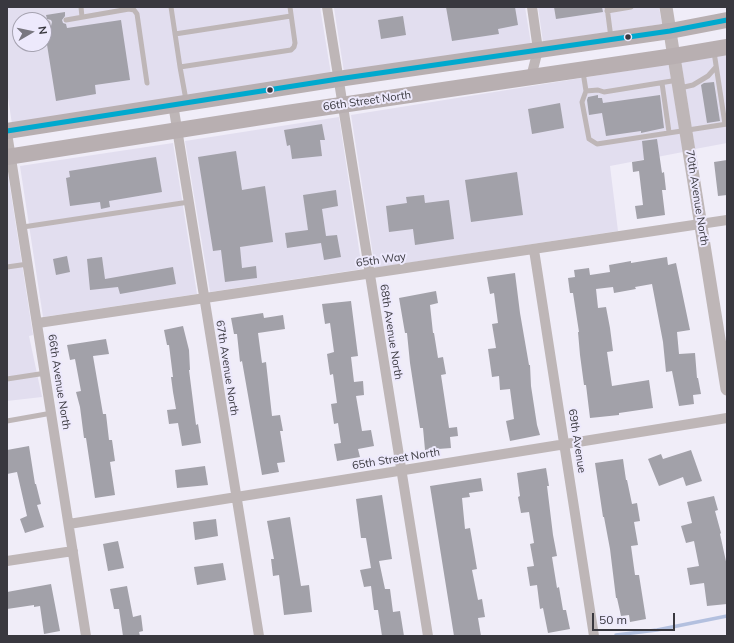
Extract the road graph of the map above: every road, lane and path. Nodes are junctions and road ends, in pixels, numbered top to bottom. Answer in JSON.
{"nodes":[{"id":1,"x":81,"y":7,"type":"edge"},
{"id":2,"x":171,"y":7,"type":"edge"},
{"id":3,"x":290,"y":7,"type":"edge"},
{"id":4,"x":327,"y":7,"type":"edge"},
{"id":5,"x":532,"y":7,"type":"edge"},
{"id":6,"x":631,"y":7,"type":"edge"},
{"id":7,"x":666,"y":7,"type":"edge"},
{"id":8,"x":607,"y":9,"type":"edge"},
{"id":9,"x":291,"y":16,"type":"junction"},
{"id":10,"x":82,"y":17,"type":"junction"},
{"id":11,"x":66,"y":20,"type":"dead end"},
{"id":12,"x":727,"y":20,"type":"edge"},
{"id":13,"x":670,"y":31,"type":"junction"},
{"id":14,"x":175,"y":34,"type":"junction"},
{"id":15,"x":611,"y":40,"type":"junction"},
{"id":16,"x":720,"y":48,"type":"edge"},
{"id":17,"x":538,"y":50,"type":"junction"},
{"id":18,"x":674,"y":56,"type":"junction"},
{"id":19,"x":180,"y":67,"type":"junction"},
{"id":20,"x":716,"y":67,"type":"junction"},
{"id":21,"x":583,"y":70,"type":"junction"},
{"id":22,"x":532,"y":77,"type":"junction"},
{"id":23,"x":338,"y":79,"type":"junction"},
{"id":24,"x":662,"y":82,"type":"junction"},
{"id":25,"x":147,"y":83,"type":"dead end"},
{"id":26,"x":679,"y":84,"type":"junction"},
{"id":27,"x":586,"y":91,"type":"junction"},
{"id":28,"x":180,"y":103,"type":"junction"},
{"id":29,"x":343,"y":104,"type":"junction"},
{"id":30,"x":726,"y":124,"type":"edge"},
{"id":31,"x":177,"y":129,"type":"junction"},
{"id":32,"x":686,"y":130,"type":"junction"},
{"id":33,"x":7,"y":132,"type":"edge"},
{"id":34,"x":669,"y":132,"type":"junction"},
{"id":35,"x":9,"y":156,"type":"edge"},
{"id":36,"x":189,"y":202,"type":"junction"},
{"id":37,"x":727,"y":220,"type":"edge"},
{"id":38,"x":701,"y":224,"type":"junction"},
{"id":39,"x":23,"y":227,"type":"junction"},
{"id":40,"x":534,"y":250,"type":"junction"},
{"id":41,"x":28,"y":264,"type":"junction"},
{"id":42,"x":7,"y":267,"type":"edge"},
{"id":43,"x":370,"y":274,"type":"junction"},
{"id":44,"x":204,"y":299,"type":"junction"},
{"id":45,"x":38,"y":323,"type":"junction"},
{"id":46,"x":46,"y":373,"type":"junction"},
{"id":47,"x":7,"y":379,"type":"edge"},
{"id":48,"x":727,"y":389,"type":"edge"},
{"id":49,"x":52,"y":413,"type":"junction"},
{"id":50,"x":727,"y":418,"type":"edge"},
{"id":51,"x":7,"y":421,"type":"edge"},
{"id":52,"x":565,"y":444,"type":"junction"},
{"id":53,"x":401,"y":471,"type":"junction"},
{"id":54,"x":236,"y":497,"type":"junction"},
{"id":55,"x":69,"y":524,"type":"junction"},
{"id":56,"x":73,"y":551,"type":"junction"},
{"id":57,"x":7,"y":561,"type":"edge"},
{"id":58,"x":86,"y":636,"type":"edge"},
{"id":59,"x":259,"y":636,"type":"edge"},
{"id":60,"x":428,"y":636,"type":"edge"},
{"id":61,"x":594,"y":636,"type":"edge"}],
"edges":[{"from":1,"to":10,"type":"lane"},
{"from":2,"to":14,"type":"lane"},
{"from":3,"to":9,"type":"lane"},
{"from":4,"to":23,"type":"street","name":"68th Avenue North"},
{"from":5,"to":17,"type":"street"},
{"from":6,"to":8,"type":"lane"},
{"from":7,"to":13,"type":"street","name":"70th Avenue North"},
{"from":8,"to":15,"type":"lane"},
{"from":9,"to":14,"type":"lane"},
{"from":9,"to":19,"type":"lane"},
{"from":10,"to":11,"type":"lane"},
{"from":10,"to":25,"type":"lane"},
{"from":12,"to":13,"type":"main road"},
{"from":13,"to":15,"type":"main road"},
{"from":13,"to":18,"type":"street","name":"70th Avenue North"},
{"from":14,"to":19,"type":"lane"},
{"from":15,"to":17,"type":"main road"},
{"from":16,"to":18,"type":"main road","name":"66th Street North"},
{"from":16,"to":20,"type":"lane"},
{"from":17,"to":22,"type":"street"},
{"from":17,"to":23,"type":"main road"},
{"from":18,"to":21,"type":"main road","name":"66th Street North"},
{"from":18,"to":26,"type":"street","name":"70th Avenue North"},
{"from":19,"to":28,"type":"lane"},
{"from":20,"to":26,"type":"lane"},
{"from":20,"to":30,"type":"lane"},
{"from":21,"to":22,"type":"main road","name":"66th Street North"},
{"from":21,"to":27,"type":"lane"},
{"from":22,"to":29,"type":"main road","name":"66th Street North"},
{"from":23,"to":28,"type":"main road"},
{"from":23,"to":29,"type":"street","name":"68th Avenue North"},
{"from":24,"to":26,"type":"lane"},
{"from":24,"to":27,"type":"lane"},
{"from":24,"to":34,"type":"lane"},
{"from":26,"to":32,"type":"street","name":"70th Avenue North"},
{"from":27,"to":34,"type":"lane"},
{"from":28,"to":31,"type":"street","name":"67th Avenue North"},
{"from":28,"to":33,"type":"main road"},
{"from":29,"to":31,"type":"main road","name":"66th Street North"},
{"from":29,"to":43,"type":"street","name":"68th Avenue North"},
{"from":30,"to":32,"type":"lane"},
{"from":31,"to":35,"type":"main road","name":"66th Street North"},
{"from":31,"to":36,"type":"street","name":"67th Avenue North"},
{"from":32,"to":34,"type":"lane"},
{"from":32,"to":38,"type":"street","name":"70th Avenue North"},
{"from":33,"to":35,"type":"street","name":"66th Avenue North"},
{"from":35,"to":39,"type":"street","name":"66th Avenue North"},
{"from":36,"to":39,"type":"lane"},
{"from":36,"to":44,"type":"street","name":"67th Avenue North"},
{"from":37,"to":38,"type":"street","name":"65th Way"},
{"from":38,"to":40,"type":"street","name":"65th Way"},
{"from":38,"to":48,"type":"street","name":"70th Avenue North"},
{"from":39,"to":41,"type":"street","name":"66th Avenue North"},
{"from":40,"to":43,"type":"street","name":"65th Way"},
{"from":40,"to":52,"type":"street","name":"69th Avenue"},
{"from":41,"to":42,"type":"lane"},
{"from":41,"to":45,"type":"street","name":"66th Avenue North"},
{"from":43,"to":44,"type":"street","name":"65th Way"},
{"from":43,"to":53,"type":"street","name":"68th Avenue North"},
{"from":44,"to":45,"type":"street","name":"65th Way"},
{"from":44,"to":54,"type":"street","name":"67th Avenue North"},
{"from":45,"to":46,"type":"street","name":"66th Avenue North"},
{"from":46,"to":47,"type":"lane"},
{"from":46,"to":49,"type":"street","name":"66th Avenue North"},
{"from":49,"to":51,"type":"lane"},
{"from":49,"to":55,"type":"street","name":"66th Avenue North"},
{"from":50,"to":52,"type":"street","name":"65th Street North"},
{"from":52,"to":53,"type":"street","name":"65th Street North"},
{"from":52,"to":61,"type":"street","name":"69th Avenue"},
{"from":53,"to":54,"type":"street","name":"65th Street North"},
{"from":53,"to":60,"type":"street","name":"68th Avenue North"},
{"from":54,"to":55,"type":"street","name":"65th Street North"},
{"from":54,"to":59,"type":"street","name":"67th Avenue North"},
{"from":55,"to":56,"type":"street","name":"66th Avenue North"},
{"from":56,"to":57,"type":"street"},
{"from":56,"to":58,"type":"street","name":"66th Avenue North"}]}
